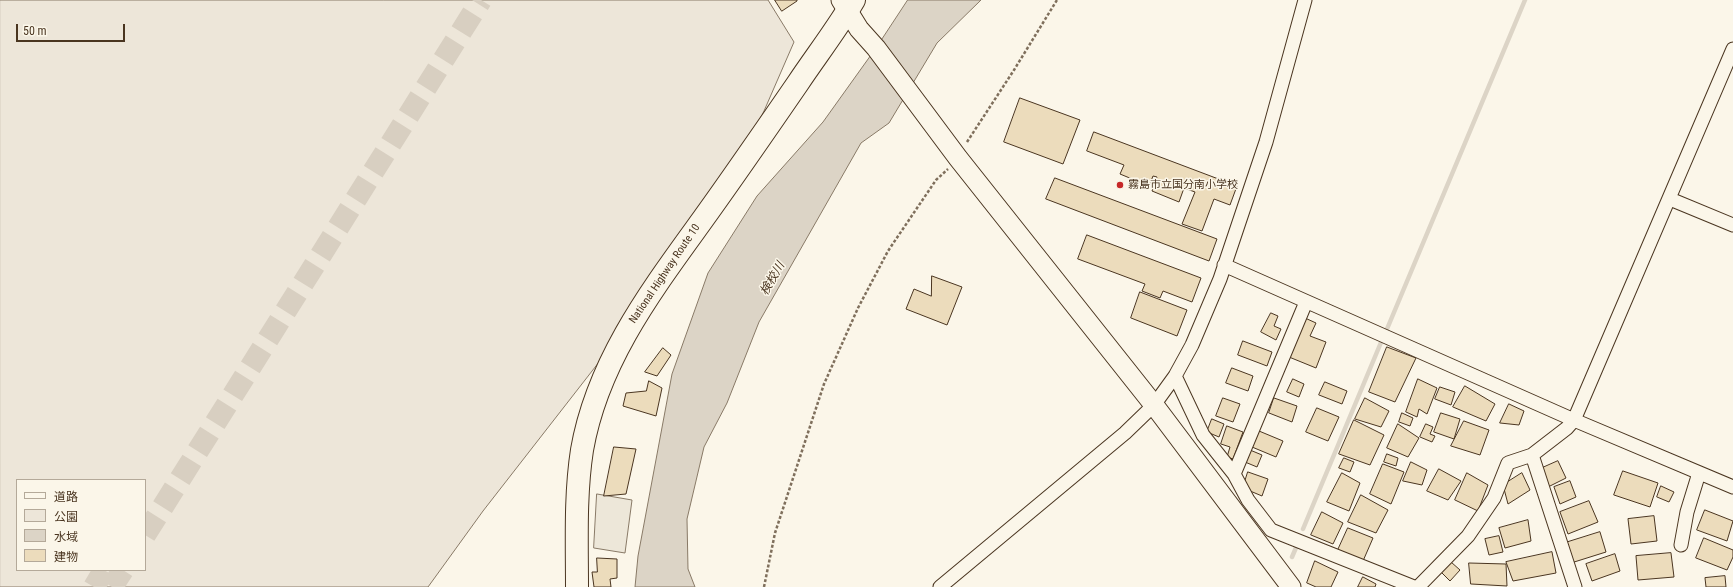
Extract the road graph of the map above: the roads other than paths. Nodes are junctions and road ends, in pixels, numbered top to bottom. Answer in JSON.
{"nodes":[{"id":1,"x":1305,"y":0,"type":"edge"},
{"id":2,"x":847,"y":4,"type":"edge"},
{"id":3,"x":1733,"y":49,"type":"edge"},
{"id":4,"x":1670,"y":199,"type":"junction"},
{"id":5,"x":1733,"y":225,"type":"edge"},
{"id":6,"x":1224,"y":265,"type":"junction"},
{"id":7,"x":1306,"y":302,"type":"junction"},
{"id":8,"x":1175,"y":376,"type":"junction"},
{"id":9,"x":1154,"y":405,"type":"junction"},
{"id":10,"x":1574,"y":420,"type":"junction"},
{"id":11,"x":1532,"y":454,"type":"junction"},
{"id":12,"x":1700,"y":473,"type":"junction"},
{"id":13,"x":1234,"y":474,"type":"junction"},
{"id":14,"x":1733,"y":487,"type":"edge"},
{"id":15,"x":1681,"y":545,"type":"dead end"},
{"id":16,"x":577,"y":587,"type":"edge"},
{"id":17,"x":940,"y":587,"type":"edge"},
{"id":18,"x":1291,"y":587,"type":"edge"},
{"id":19,"x":1414,"y":587,"type":"edge"},
{"id":20,"x":1418,"y":587,"type":"edge"},
{"id":21,"x":1575,"y":587,"type":"edge"}],
"edges":[{"from":1,"to":6,"type":"street"},
{"from":2,"to":9,"type":"main road"},
{"from":2,"to":16,"type":"highway","name":"National Highway Route 10"},
{"from":3,"to":4,"type":"street"},
{"from":4,"to":5,"type":"street"},
{"from":4,"to":10,"type":"street"},
{"from":6,"to":7,"type":"street"},
{"from":6,"to":8,"type":"street"},
{"from":7,"to":10,"type":"street"},
{"from":7,"to":13,"type":"street"},
{"from":8,"to":9,"type":"street"},
{"from":8,"to":13,"type":"street"},
{"from":9,"to":17,"type":"street"},
{"from":9,"to":18,"type":"main road"},
{"from":10,"to":11,"type":"street"},
{"from":10,"to":12,"type":"street"},
{"from":11,"to":20,"type":"street"},
{"from":11,"to":21,"type":"street"},
{"from":12,"to":14,"type":"street"},
{"from":12,"to":15,"type":"street"},
{"from":13,"to":19,"type":"street"}]}
